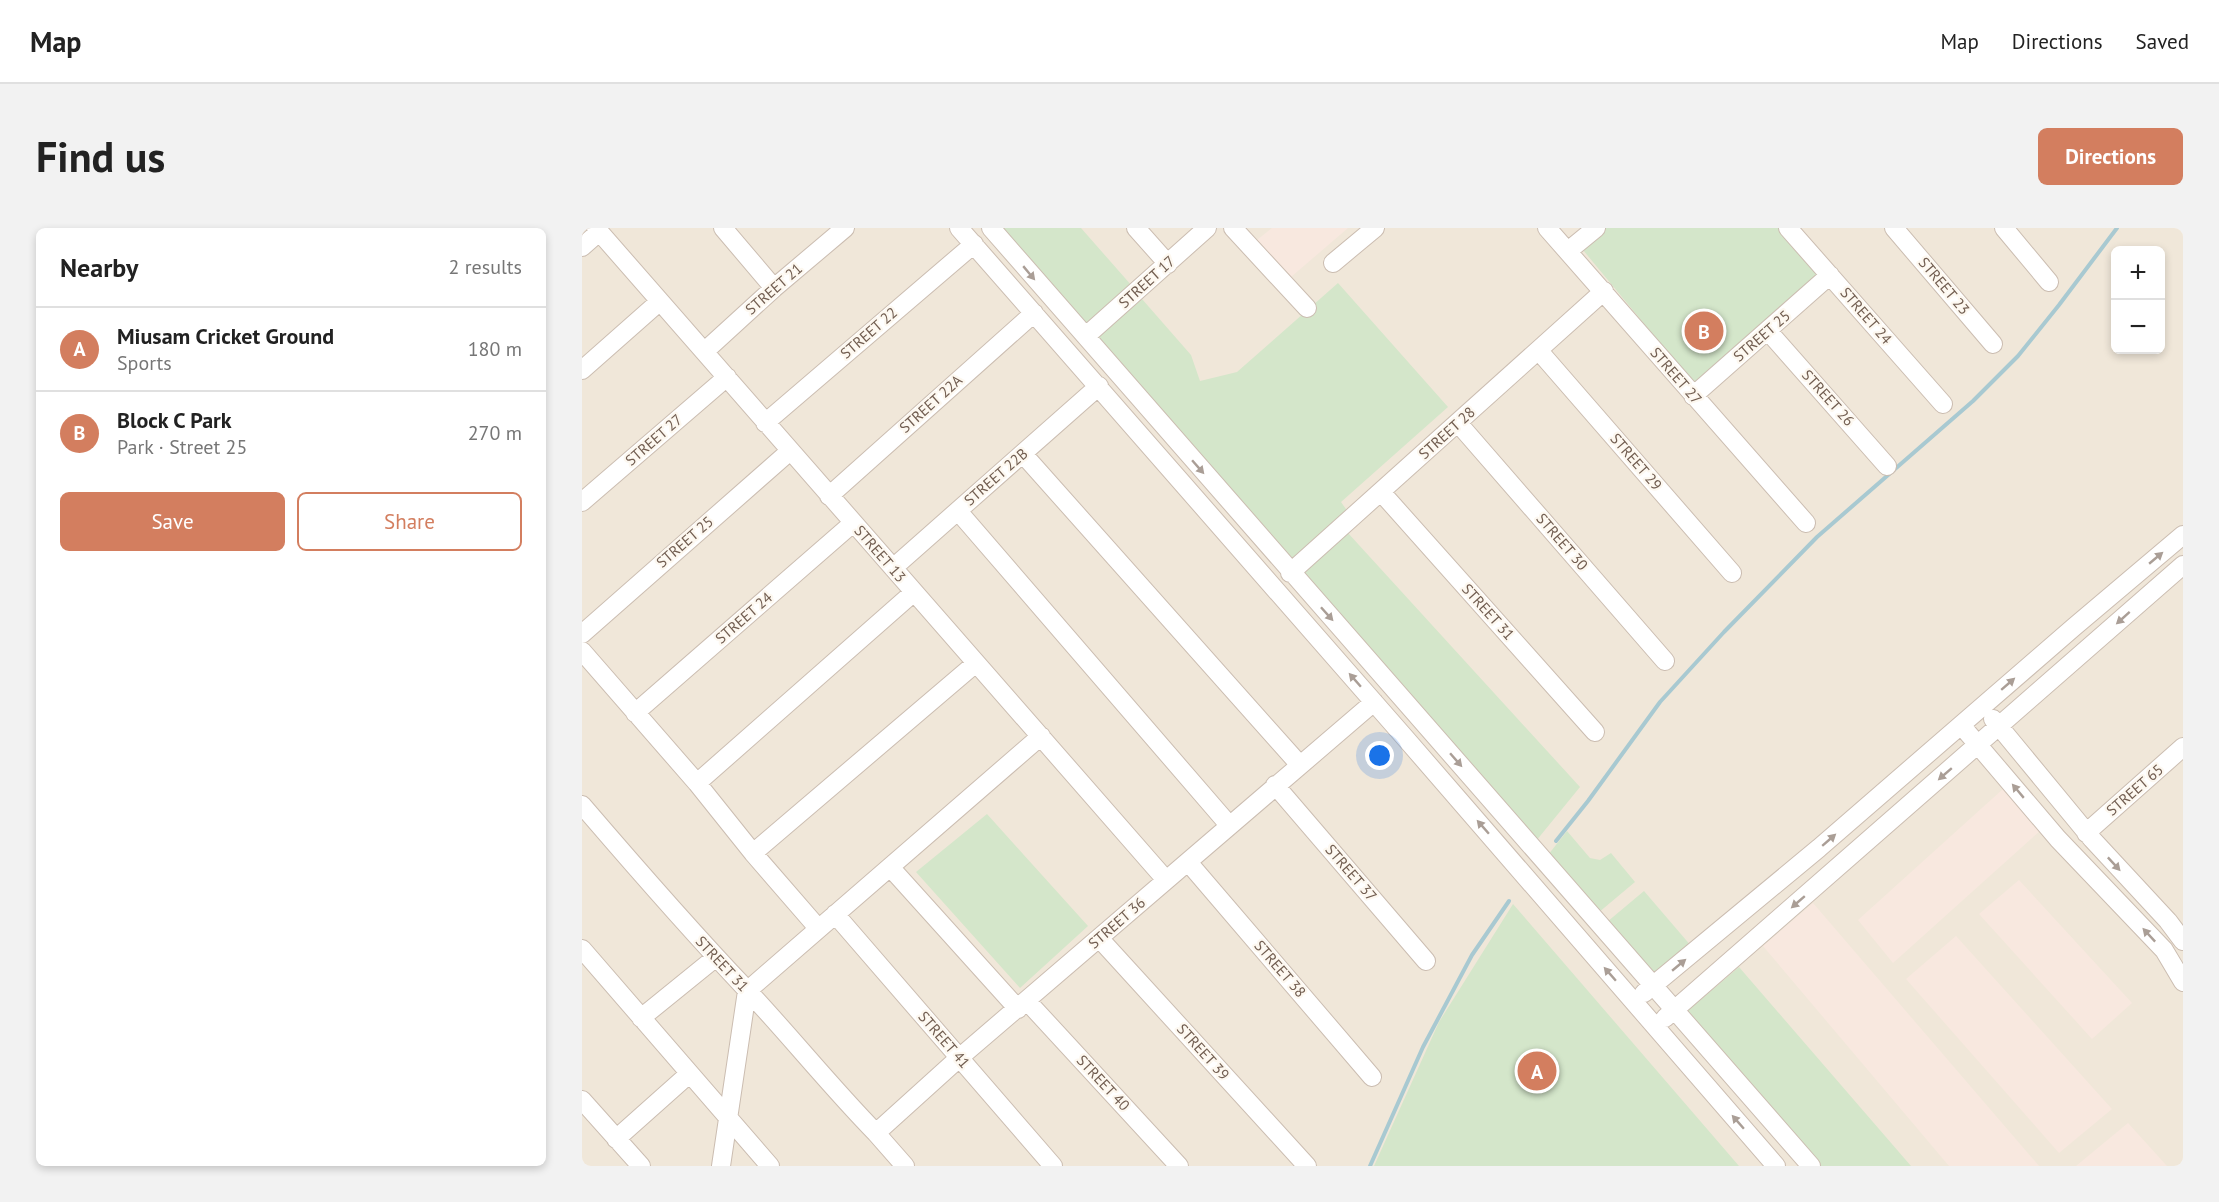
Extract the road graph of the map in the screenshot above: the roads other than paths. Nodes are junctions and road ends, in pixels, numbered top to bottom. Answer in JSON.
{"nodes":[{"id":1,"x":723,"y":228,"type":"edge"},
{"id":2,"x":845,"y":228,"type":"edge"},
{"id":3,"x":959,"y":228,"type":"edge"},
{"id":4,"x":991,"y":228,"type":"edge"},
{"id":5,"x":1136,"y":228,"type":"edge"},
{"id":6,"x":1206,"y":228,"type":"edge"},
{"id":7,"x":1233,"y":228,"type":"edge"},
{"id":8,"x":1375,"y":228,"type":"edge"},
{"id":9,"x":1547,"y":228,"type":"edge"},
{"id":10,"x":1596,"y":228,"type":"edge"},
{"id":11,"x":1788,"y":228,"type":"edge"},
{"id":12,"x":1894,"y":228,"type":"edge"},
{"id":13,"x":2004,"y":228,"type":"edge"},
{"id":14,"x":598,"y":230,"type":"edge"},
{"id":15,"x":974,"y":244,"type":"junction"},
{"id":16,"x":582,"y":247,"type":"edge"},
{"id":17,"x":1568,"y":251,"type":"junction"},
{"id":18,"x":1333,"y":263,"type":"dead end"},
{"id":19,"x":1168,"y":264,"type":"junction"},
{"id":20,"x":1830,"y":275,"type":"junction"},
{"id":21,"x":2049,"y":282,"type":"dead end"},
{"id":22,"x":774,"y":288,"type":"junction"},
{"id":23,"x":1604,"y":291,"type":"junction"},
{"id":24,"x":659,"y":302,"type":"junction"},
{"id":25,"x":1307,"y":308,"type":"dead end"},
{"id":26,"x":1034,"y":313,"type":"junction"},
{"id":27,"x":1768,"y":331,"type":"junction"},
{"id":28,"x":1086,"y":336,"type":"junction"},
{"id":29,"x":1993,"y":344,"type":"dead end"},
{"id":30,"x":705,"y":351,"type":"junction"},
{"id":31,"x":1539,"y":351,"type":"junction"},
{"id":32,"x":582,"y":370,"type":"edge"},
{"id":33,"x":727,"y":377,"type":"junction"},
{"id":34,"x":1099,"y":387,"type":"junction"},
{"id":35,"x":1693,"y":396,"type":"junction"},
{"id":36,"x":1943,"y":404,"type":"dead end"},
{"id":37,"x":765,"y":423,"type":"junction"},
{"id":38,"x":1458,"y":423,"type":"junction"},
{"id":39,"x":1172,"y":436,"type":"junction"},
{"id":40,"x":1153,"y":449,"type":"junction"},
{"id":41,"x":790,"y":451,"type":"junction"},
{"id":42,"x":1023,"y":454,"type":"junction"},
{"id":43,"x":1887,"y":466,"type":"dead end"},
{"id":44,"x":1381,"y":492,"type":"junction"},
{"id":45,"x":829,"y":496,"type":"junction"},
{"id":46,"x":582,"y":502,"type":"edge"},
{"id":47,"x":958,"y":511,"type":"junction"},
{"id":48,"x":853,"y":523,"type":"junction"},
{"id":49,"x":1806,"y":523,"type":"dead end"},
{"id":50,"x":2183,"y":535,"type":"edge"},
{"id":51,"x":2183,"y":565,"type":"edge"},
{"id":52,"x":892,"y":568,"type":"junction"},
{"id":53,"x":1290,"y":573,"type":"junction"},
{"id":54,"x":1732,"y":573,"type":"dead end"},
{"id":55,"x":914,"y":592,"type":"junction"},
{"id":56,"x":582,"y":634,"type":"edge"},
{"id":57,"x":1350,"y":640,"type":"junction"},
{"id":58,"x":582,"y":651,"type":"edge"},
{"id":59,"x":1332,"y":654,"type":"junction"},
{"id":60,"x":1665,"y":661,"type":"dead end"},
{"id":61,"x":976,"y":663,"type":"junction"},
{"id":62,"x":1374,"y":702,"type":"junction"},
{"id":63,"x":1983,"y":706,"type":"junction"},
{"id":64,"x":635,"y":713,"type":"junction"},
{"id":65,"x":1961,"y":725,"type":"junction"},
{"id":66,"x":2000,"y":727,"type":"junction"},
{"id":67,"x":1595,"y":732,"type":"dead end"},
{"id":68,"x":1041,"y":736,"type":"junction"},
{"id":69,"x":1979,"y":745,"type":"junction"},
{"id":70,"x":2183,"y":747,"type":"edge"},
{"id":71,"x":1299,"y":764,"type":"junction"},
{"id":72,"x":697,"y":783,"type":"junction"},
{"id":73,"x":1275,"y":785,"type":"junction"},
{"id":74,"x":582,"y":806,"type":"edge"},
{"id":75,"x":1229,"y":825,"type":"junction"},
{"id":76,"x":2086,"y":833,"type":"junction"},
{"id":77,"x":753,"y":854,"type":"junction"},
{"id":78,"x":1188,"y":862,"type":"junction"},
{"id":79,"x":890,"y":867,"type":"junction"},
{"id":80,"x":1166,"y":880,"type":"junction"},
{"id":81,"x":835,"y":914,"type":"junction"},
{"id":82,"x":818,"y":928,"type":"junction"},
{"id":83,"x":2182,"y":936,"type":"edge"},
{"id":84,"x":1099,"y":938,"type":"junction"},
{"id":85,"x":582,"y":950,"type":"edge"},
{"id":86,"x":715,"y":958,"type":"junction"},
{"id":87,"x":1426,"y":961,"type":"dead end"},
{"id":88,"x":2183,"y":982,"type":"edge"},
{"id":89,"x":1654,"y":986,"type":"junction"},
{"id":90,"x":747,"y":991,"type":"junction"},
{"id":91,"x":1633,"y":1000,"type":"junction"},
{"id":92,"x":1022,"y":1005,"type":"junction"},
{"id":93,"x":1675,"y":1010,"type":"junction"},
{"id":94,"x":641,"y":1018,"type":"junction"},
{"id":95,"x":1655,"y":1026,"type":"junction"},
{"id":96,"x":959,"y":1058,"type":"junction"},
{"id":97,"x":689,"y":1074,"type":"junction"},
{"id":98,"x":1372,"y":1077,"type":"dead end"},
{"id":99,"x":582,"y":1100,"type":"edge"},
{"id":100,"x":728,"y":1118,"type":"junction"},
{"id":101,"x":876,"y":1134,"type":"junction"},
{"id":102,"x":616,"y":1139,"type":"junction"},
{"id":103,"x":894,"y":1162,"type":"edge"},
{"id":104,"x":642,"y":1166,"type":"edge"},
{"id":105,"x":721,"y":1166,"type":"edge"},
{"id":106,"x":770,"y":1166,"type":"edge"},
{"id":107,"x":1053,"y":1166,"type":"edge"},
{"id":108,"x":1179,"y":1166,"type":"edge"},
{"id":109,"x":1307,"y":1166,"type":"edge"},
{"id":110,"x":1776,"y":1166,"type":"edge"},
{"id":111,"x":1811,"y":1166,"type":"edge"}],
"edges":[{"from":1,"to":22,"type":"street"},
{"from":2,"to":22,"type":"street","name":"STREET 21"},
{"from":3,"to":15,"type":"street"},
{"from":4,"to":28,"type":"street","one_way":true},
{"from":5,"to":19,"type":"street"},
{"from":6,"to":19,"type":"street","name":"STREET 17"},
{"from":7,"to":25,"type":"street"},
{"from":8,"to":18,"type":"street"},
{"from":9,"to":17,"type":"street","name":"STREET 27"},
{"from":10,"to":17,"type":"street"},
{"from":11,"to":20,"type":"street","name":"STREET 24"},
{"from":12,"to":29,"type":"street","name":"STREET 23"},
{"from":13,"to":21,"type":"street"},
{"from":14,"to":16,"type":"street"},
{"from":14,"to":24,"type":"street","name":"STREET 13"},
{"from":15,"to":26,"type":"street"},
{"from":15,"to":37,"type":"street","name":"STREET 22"},
{"from":17,"to":23,"type":"street","name":"STREET 27"},
{"from":19,"to":28,"type":"street","name":"STREET 17"},
{"from":20,"to":27,"type":"street","name":"STREET 25"},
{"from":20,"to":36,"type":"street","name":"STREET 24"},
{"from":22,"to":30,"type":"street","name":"STREET 21"},
{"from":23,"to":31,"type":"street","name":"STREET 28"},
{"from":23,"to":35,"type":"street","name":"STREET 27"},
{"from":24,"to":30,"type":"street","name":"STREET 13"},
{"from":24,"to":32,"type":"street"},
{"from":26,"to":34,"type":"street"},
{"from":26,"to":45,"type":"street","name":"STREET 22A"},
{"from":27,"to":35,"type":"street","name":"STREET 25"},
{"from":27,"to":43,"type":"street","name":"STREET 26"},
{"from":28,"to":39,"type":"street"},
{"from":30,"to":33,"type":"street","name":"STREET 13"},
{"from":31,"to":38,"type":"street","name":"STREET 28"},
{"from":31,"to":54,"type":"street","name":"STREET 29"},
{"from":33,"to":37,"type":"street","name":"STREET 13"},
{"from":33,"to":46,"type":"street","name":"STREET 27"},
{"from":34,"to":40,"type":"street"},
{"from":34,"to":42,"type":"street","name":"STREET 22B"},
{"from":35,"to":49,"type":"street","name":"STREET 27"},
{"from":37,"to":41,"type":"street","name":"STREET 13"},
{"from":38,"to":44,"type":"street","name":"STREET 28"},
{"from":38,"to":60,"type":"street","name":"STREET 30"},
{"from":39,"to":40,"type":"street"},
{"from":39,"to":53,"type":"street","one_way":true},
{"from":40,"to":59,"type":"street"},
{"from":41,"to":45,"type":"street","name":"STREET 13"},
{"from":41,"to":56,"type":"street","name":"STREET 25"},
{"from":42,"to":47,"type":"street","name":"STREET 22B"},
{"from":42,"to":71,"type":"street"},
{"from":44,"to":53,"type":"street","name":"STREET 28"},
{"from":44,"to":67,"type":"street","name":"STREET 31"},
{"from":45,"to":48,"type":"street","name":"STREET 13"},
{"from":47,"to":52,"type":"street","name":"STREET 22B"},
{"from":47,"to":75,"type":"street"},
{"from":48,"to":52,"type":"street","name":"STREET 13"},
{"from":48,"to":64,"type":"street","name":"STREET 24"},
{"from":63,"to":50,"type":"street","one_way":true},
{"from":51,"to":66,"type":"street","one_way":true},
{"from":52,"to":55,"type":"street","name":"STREET 13"},
{"from":53,"to":57,"type":"street","one_way":true},
{"from":55,"to":61,"type":"street","name":"STREET 13"},
{"from":55,"to":72,"type":"street"},
{"from":57,"to":59,"type":"street"},
{"from":57,"to":89,"type":"street","one_way":true},
{"from":58,"to":64,"type":"street"},
{"from":62,"to":59,"type":"street","one_way":true},
{"from":61,"to":68,"type":"street","name":"STREET 13"},
{"from":61,"to":77,"type":"street"},
{"from":62,"to":71,"type":"street","name":"STREET 36"},
{"from":91,"to":62,"type":"street","one_way":true},
{"from":63,"to":65,"type":"street"},
{"from":63,"to":66,"type":"street"},
{"from":64,"to":72,"type":"street"},
{"from":65,"to":69,"type":"street"},
{"from":89,"to":65,"type":"street","one_way":true},
{"from":66,"to":69,"type":"street"},
{"from":66,"to":76,"type":"street"},
{"from":68,"to":79,"type":"street"},
{"from":68,"to":80,"type":"street","name":"STREET 13"},
{"from":88,"to":69,"type":"street","one_way":true},
{"from":69,"to":93,"type":"street","one_way":true},
{"from":70,"to":76,"type":"street","name":"STREET 65"},
{"from":71,"to":73,"type":"street","name":"STREET 36"},
{"from":72,"to":77,"type":"street"},
{"from":73,"to":75,"type":"street","name":"STREET 36"},
{"from":73,"to":87,"type":"street","name":"STREET 37"},
{"from":74,"to":86,"type":"street","name":"STREET 31"},
{"from":75,"to":78,"type":"street","name":"STREET 36"},
{"from":76,"to":83,"type":"street","one_way":true},
{"from":77,"to":82,"type":"street"},
{"from":78,"to":80,"type":"street","name":"STREET 36"},
{"from":78,"to":98,"type":"street","name":"STREET 38"},
{"from":79,"to":81,"type":"street"},
{"from":79,"to":92,"type":"street","name":"STREET 40"},
{"from":80,"to":84,"type":"street","name":"STREET 36"},
{"from":81,"to":82,"type":"street"},
{"from":81,"to":96,"type":"street","name":"STREET 41"},
{"from":82,"to":90,"type":"street"},
{"from":84,"to":92,"type":"street","name":"STREET 36"},
{"from":84,"to":109,"type":"street","name":"STREET 39"},
{"from":85,"to":94,"type":"street"},
{"from":86,"to":90,"type":"street","name":"STREET 31"},
{"from":86,"to":94,"type":"street"},
{"from":89,"to":91,"type":"street"},
{"from":89,"to":93,"type":"street"},
{"from":90,"to":100,"type":"street"},
{"from":90,"to":101,"type":"street","name":"STREET 31"},
{"from":91,"to":95,"type":"street"},
{"from":92,"to":96,"type":"street","name":"STREET 36"},
{"from":92,"to":108,"type":"street","name":"STREET 40"},
{"from":93,"to":95,"type":"street"},
{"from":93,"to":111,"type":"street"},
{"from":94,"to":97,"type":"street"},
{"from":110,"to":95,"type":"street","one_way":true},
{"from":96,"to":101,"type":"street","name":"STREET 36"},
{"from":96,"to":107,"type":"street","name":"STREET 41"},
{"from":97,"to":100,"type":"street"},
{"from":97,"to":102,"type":"street"},
{"from":99,"to":102,"type":"street"},
{"from":100,"to":105,"type":"street"},
{"from":100,"to":106,"type":"street"},
{"from":101,"to":103,"type":"street"},
{"from":102,"to":104,"type":"street"}]}
